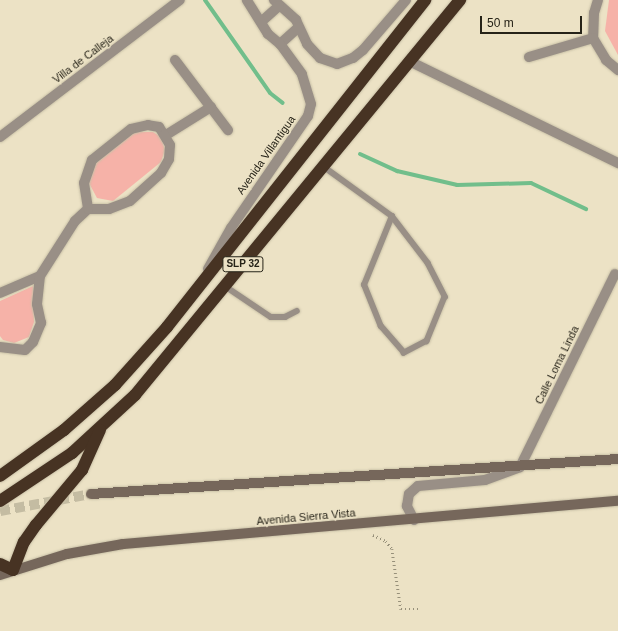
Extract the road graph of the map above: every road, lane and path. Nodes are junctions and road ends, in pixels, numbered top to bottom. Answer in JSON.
{"nodes":[{"id":1,"x":180,"y":0,"type":"edge"},
{"id":2,"x":247,"y":0,"type":"edge"},
{"id":3,"x":406,"y":0,"type":"edge"},
{"id":4,"x":425,"y":0,"type":"edge"},
{"id":5,"x":460,"y":0,"type":"edge"},
{"id":6,"x":598,"y":0,"type":"edge"},
{"id":7,"x":276,"y":3,"type":"edge"},
{"id":8,"x":261,"y":22,"type":"junction"},
{"id":9,"x":299,"y":26,"type":"junction"},
{"id":10,"x":593,"y":38,"type":"junction"},
{"id":11,"x":280,"y":44,"type":"junction"},
{"id":12,"x":529,"y":57,"type":"dead end"},
{"id":13,"x":175,"y":60,"type":"dead end"},
{"id":14,"x":409,"y":61,"type":"junction"},
{"id":15,"x":618,"y":70,"type":"edge"},
{"id":16,"x":210,"y":107,"type":"junction"},
{"id":17,"x":228,"y":130,"type":"dead end"},
{"id":18,"x":166,"y":135,"type":"junction"},
{"id":19,"x":0,"y":137,"type":"edge"},
{"id":20,"x":618,"y":163,"type":"edge"},
{"id":21,"x":323,"y":166,"type":"junction"},
{"id":22,"x":88,"y":209,"type":"junction"},
{"id":23,"x":392,"y":216,"type":"junction"},
{"id":24,"x":615,"y":274,"type":"dead end"},
{"id":25,"x":40,"y":276,"type":"junction"},
{"id":26,"x":199,"y":284,"type":"junction"},
{"id":27,"x":225,"y":286,"type":"junction"},
{"id":28,"x":0,"y":293,"type":"edge"},
{"id":29,"x":297,"y":311,"type":"dead end"},
{"id":30,"x":0,"y":347,"type":"edge"},
{"id":31,"x":102,"y":425,"type":"junction"},
{"id":32,"x":618,"y":460,"type":"edge"},
{"id":33,"x":520,"y":467,"type":"junction"},
{"id":34,"x":0,"y":476,"type":"edge"},
{"id":35,"x":91,"y":494,"type":"tunnel mouth"},
{"id":36,"x":0,"y":501,"type":"edge"},
{"id":37,"x":618,"y":501,"type":"edge"},
{"id":38,"x":414,"y":520,"type":"junction"},
{"id":39,"x":368,"y":534,"type":"dead end"},
{"id":40,"x":0,"y":564,"type":"edge"},
{"id":41,"x":13,"y":570,"type":"junction"},
{"id":42,"x":0,"y":575,"type":"edge"},
{"id":43,"x":420,"y":609,"type":"dead end"}],
"edges":[{"from":1,"to":19,"type":"street","name":"Villa de Calleja"},
{"from":2,"to":8,"type":"street","name":"Avenida Villantigua"},
{"from":3,"to":9,"type":"street"},
{"from":4,"to":26,"type":"highway","number":"SLP 32"},
{"from":5,"to":14,"type":"highway","number":"SLP 32"},
{"from":6,"to":10,"type":"street"},
{"from":7,"to":8,"type":"street"},
{"from":7,"to":9,"type":"street"},
{"from":8,"to":11,"type":"street","name":"Avenida Villantigua"},
{"from":9,"to":11,"type":"street"},
{"from":10,"to":12,"type":"street"},
{"from":10,"to":15,"type":"street"},
{"from":11,"to":26,"type":"street","name":"Avenida Villantigua"},
{"from":13,"to":16,"type":"street"},
{"from":14,"to":20,"type":"street"},
{"from":14,"to":21,"type":"highway","number":"SLP 32"},
{"from":16,"to":17,"type":"street"},
{"from":16,"to":18,"type":"street"},
{"from":18,"to":22,"type":"street"},
{"from":18,"to":22,"type":"street"},
{"from":21,"to":23,"type":"lane"},
{"from":21,"to":27,"type":"highway","number":"SLP 32"},
{"from":22,"to":25,"type":"street"},
{"from":23,"to":23,"type":"lane"},
{"from":24,"to":33,"type":"street","name":"Calle Loma Linda"},
{"from":25,"to":28,"type":"street"},
{"from":25,"to":30,"type":"street"},
{"from":26,"to":34,"type":"highway","number":"SLP 32"},
{"from":27,"to":29,"type":"lane"},
{"from":27,"to":31,"type":"highway","number":"SLP 32"},
{"from":31,"to":36,"type":"highway","number":"SLP 32"},
{"from":31,"to":41,"type":"highway"},
{"from":32,"to":33,"type":"street"},
{"from":33,"to":35,"type":"street"},
{"from":33,"to":38,"type":"street"},
{"from":37,"to":38,"type":"street","name":"Avenida Sierra Vista"},
{"from":38,"to":41,"type":"street","name":"Avenida Sierra Vista"},
{"from":39,"to":43,"type":"path"},
{"from":40,"to":41,"type":"highway"},
{"from":41,"to":42,"type":"street","name":"Avenida Sierra Vista"}]}
